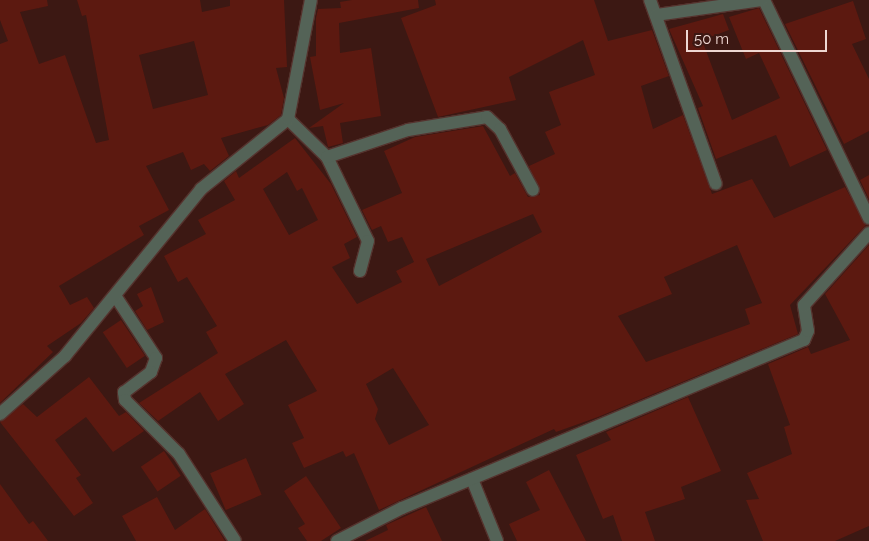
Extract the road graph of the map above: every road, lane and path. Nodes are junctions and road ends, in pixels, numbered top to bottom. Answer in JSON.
{"nodes":[{"id":1,"x":311,"y":0,"type":"edge"},
{"id":2,"x":650,"y":0,"type":"edge"},
{"id":3,"x":762,"y":0,"type":"edge"},
{"id":4,"x":656,"y":16,"type":"junction"},
{"id":5,"x":288,"y":119,"type":"junction"},
{"id":6,"x":327,"y":157,"type":"junction"},
{"id":7,"x":716,"y":184,"type":"dead end"},
{"id":8,"x":533,"y":190,"type":"dead end"},
{"id":9,"x":869,"y":218,"type":"edge"},
{"id":10,"x":869,"y":232,"type":"edge"},
{"id":11,"x":360,"y":270,"type":"dead end"},
{"id":12,"x":116,"y":297,"type":"junction"},
{"id":13,"x":0,"y":414,"type":"edge"},
{"id":14,"x":472,"y":479,"type":"junction"},
{"id":15,"x":235,"y":541,"type":"edge"},
{"id":16,"x":337,"y":541,"type":"edge"},
{"id":17,"x":497,"y":541,"type":"edge"}],
"edges":[{"from":1,"to":5,"type":"street"},
{"from":2,"to":4,"type":"street"},
{"from":3,"to":4,"type":"street"},
{"from":3,"to":9,"type":"street"},
{"from":4,"to":7,"type":"street"},
{"from":5,"to":6,"type":"street"},
{"from":5,"to":12,"type":"street"},
{"from":6,"to":8,"type":"street"},
{"from":6,"to":11,"type":"street"},
{"from":10,"to":14,"type":"street"},
{"from":12,"to":13,"type":"street"},
{"from":12,"to":15,"type":"street"},
{"from":14,"to":16,"type":"street"},
{"from":14,"to":17,"type":"street"}]}
